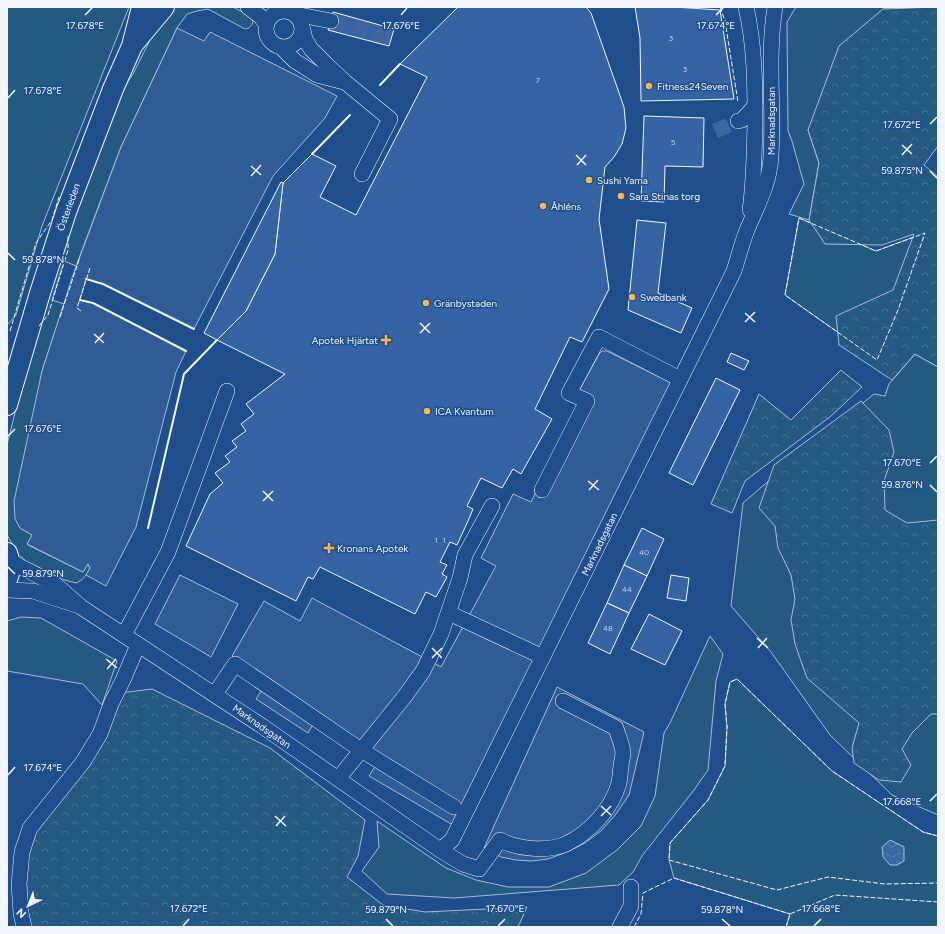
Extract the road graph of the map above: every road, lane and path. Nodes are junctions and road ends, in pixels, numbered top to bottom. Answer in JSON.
{"nodes":[{"id":1,"x":142,"y":7,"type":"edge"},
{"id":2,"x":164,"y":7,"type":"edge"},
{"id":3,"x":248,"y":7,"type":"edge"},
{"id":4,"x":746,"y":7,"type":"edge"},
{"id":5,"x":775,"y":7,"type":"edge"},
{"id":6,"x":295,"y":17,"type":"edge"},
{"id":7,"x":266,"y":24,"type":"junction"},
{"id":8,"x":132,"y":46,"type":"junction"},
{"id":9,"x":282,"y":47,"type":"junction"},
{"id":10,"x":345,"y":82,"type":"junction"},
{"id":11,"x":755,"y":106,"type":"junction"},
{"id":12,"x":738,"y":121,"type":"tunnel mouth"},
{"id":13,"x":362,"y":174,"type":"dead end"},
{"id":14,"x":747,"y":231,"type":"junction"},
{"id":15,"x":680,"y":379,"type":"junction"},
{"id":16,"x":227,"y":391,"type":"dead end"},
{"id":17,"x":7,"y":406,"type":"edge"},
{"id":18,"x":542,"y":490,"type":"dead end"},
{"id":19,"x":492,"y":506,"type":"dead end"},
{"id":20,"x":8,"y":556,"type":"edge"},
{"id":21,"x":7,"y":579,"type":"edge"},
{"id":22,"x":7,"y":590,"type":"edge"},
{"id":23,"x":81,"y":606,"type":"junction"},
{"id":24,"x":449,"y":612,"type":"junction"},
{"id":25,"x":124,"y":635,"type":"junction"},
{"id":26,"x":138,"y":644,"type":"junction"},
{"id":27,"x":543,"y":657,"type":"junction"},
{"id":28,"x":215,"y":694,"type":"junction"},
{"id":29,"x":563,"y":701,"type":"dead end"},
{"id":30,"x":361,"y":750,"type":"junction"},
{"id":31,"x":338,"y":780,"type":"junction"},
{"id":32,"x":454,"y":807,"type":"dead end"},
{"id":33,"x":440,"y":850,"type":"junction"},
{"id":34,"x":631,"y":887,"type":"dead end"},
{"id":35,"x":24,"y":927,"type":"edge"},
{"id":36,"x":620,"y":927,"type":"edge"}],
"edges":[{"from":1,"to":8,"type":"main road","name":"Österleden"},
{"from":2,"to":8,"type":"main road","name":"Österleden"},
{"from":3,"to":7,"type":"street"},
{"from":4,"to":11,"type":"street","name":"Marknadsgatan"},
{"from":5,"to":14,"type":"street","name":"Marknadsgatan"},
{"from":6,"to":7,"type":"street"},
{"from":6,"to":9,"type":"street"},
{"from":6,"to":10,"type":"street"},
{"from":7,"to":9,"type":"street"},
{"from":8,"to":17,"type":"main road","name":"Österleden"},
{"from":9,"to":10,"type":"street"},
{"from":10,"to":13,"type":"street"},
{"from":11,"to":12,"type":"street"},
{"from":11,"to":14,"type":"street","name":"Marknadsgatan"},
{"from":14,"to":15,"type":"street","name":"Marknadsgatan"},
{"from":15,"to":18,"type":"street"},
{"from":15,"to":27,"type":"street","name":"Marknadsgatan"},
{"from":16,"to":25,"type":"street"},
{"from":19,"to":24,"type":"street"},
{"from":20,"to":21,"type":"main road"},
{"from":20,"to":23,"type":"street","name":"Marknadsgatan"},
{"from":22,"to":23,"type":"street","name":"Marknadsgatan"},
{"from":23,"to":25,"type":"street","name":"Marknadsgatan"},
{"from":24,"to":27,"type":"street"},
{"from":24,"to":30,"type":"street"},
{"from":25,"to":26,"type":"street","name":"Marknadsgatan"},
{"from":26,"to":28,"type":"street","name":"Marknadsgatan"},
{"from":26,"to":35,"type":"street"},
{"from":27,"to":33,"type":"street","name":"Marknadsgatan"},
{"from":28,"to":30,"type":"street"},
{"from":28,"to":31,"type":"street","name":"Marknadsgatan"},
{"from":29,"to":33,"type":"street","name":"Marknadsgatan"},
{"from":30,"to":31,"type":"street"},
{"from":30,"to":32,"type":"street"},
{"from":31,"to":33,"type":"street","name":"Marknadsgatan"},
{"from":34,"to":36,"type":"street"}]}
